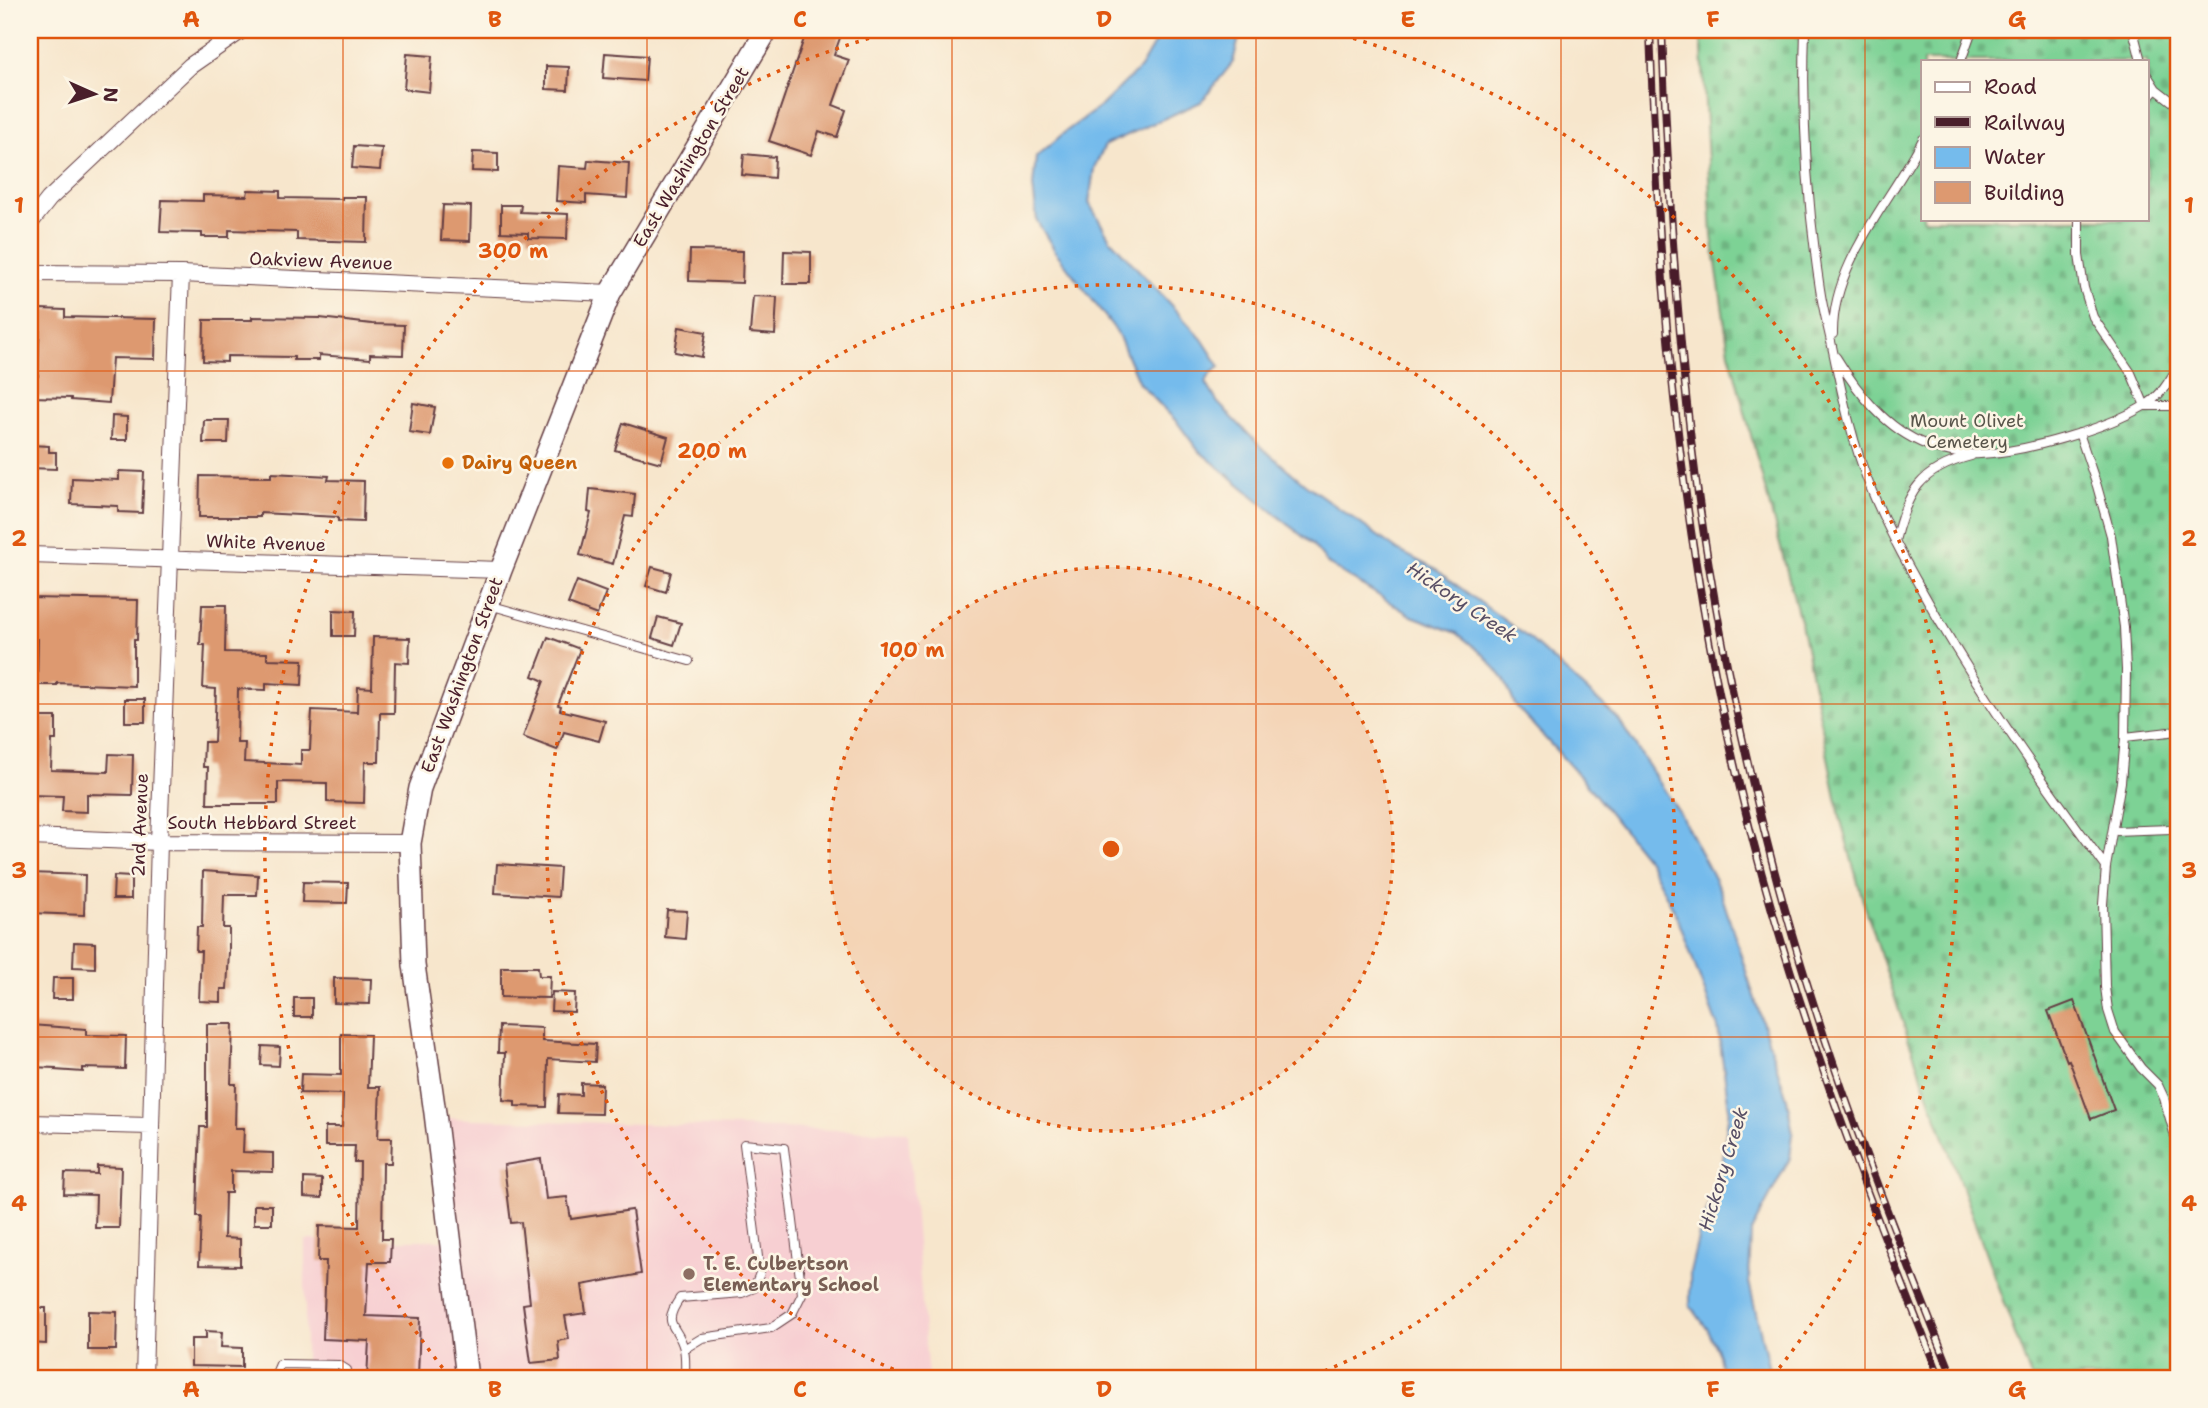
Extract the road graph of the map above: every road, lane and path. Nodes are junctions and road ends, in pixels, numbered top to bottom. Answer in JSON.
{"nodes":[{"id":1,"x":242,"y":30,"type":"edge"},
{"id":2,"x":766,"y":30,"type":"edge"},
{"id":3,"x":1805,"y":30,"type":"edge"},
{"id":4,"x":1972,"y":30,"type":"edge"},
{"id":5,"x":2133,"y":30,"type":"edge"},
{"id":6,"x":1961,"y":60,"type":"edge"},
{"id":7,"x":2141,"y":60,"type":"edge"},
{"id":8,"x":2148,"y":77,"type":"edge"},
{"id":9,"x":2156,"y":89,"type":"junction"},
{"id":10,"x":2148,"y":98,"type":"edge"},
{"id":11,"x":2178,"y":106,"type":"edge"},
{"id":12,"x":1921,"y":142,"type":"edge"},
{"id":13,"x":2080,"y":220,"type":"edge"},
{"id":14,"x":30,"y":223,"type":"edge"},
{"id":15,"x":30,"y":273,"type":"edge"},
{"id":16,"x":181,"y":274,"type":"junction"},
{"id":17,"x":610,"y":293,"type":"junction"},
{"id":18,"x":1834,"y":353,"type":"junction"},
{"id":19,"x":2178,"y":366,"type":"edge"},
{"id":20,"x":2145,"y":406,"type":"junction"},
{"id":21,"x":2178,"y":407,"type":"edge"},
{"id":22,"x":2079,"y":433,"type":"junction"},
{"id":23,"x":1978,"y":454,"type":"junction"},
{"id":24,"x":1895,"y":541,"type":"junction"},
{"id":25,"x":30,"y":555,"type":"edge"},
{"id":26,"x":168,"y":559,"type":"junction"},
{"id":27,"x":501,"y":570,"type":"junction"},
{"id":28,"x":489,"y":605,"type":"junction"},
{"id":29,"x":689,"y":661,"type":"dead end"},
{"id":30,"x":2178,"y":731,"type":"edge"},
{"id":31,"x":2125,"y":737,"type":"junction"},
{"id":32,"x":2178,"y":827,"type":"edge"},
{"id":33,"x":2113,"y":831,"type":"junction"},
{"id":34,"x":30,"y":837,"type":"edge"},
{"id":35,"x":159,"y":842,"type":"junction"},
{"id":36,"x":410,"y":844,"type":"junction"},
{"id":37,"x":2106,"y":867,"type":"junction"},
{"id":38,"x":30,"y":1123,"type":"edge"},
{"id":39,"x":151,"y":1126,"type":"junction"},
{"id":40,"x":2178,"y":1147,"type":"edge"},
{"id":41,"x":684,"y":1349,"type":"junction"},
{"id":42,"x":145,"y":1378,"type":"edge"},
{"id":43,"x":274,"y":1378,"type":"edge"},
{"id":44,"x":347,"y":1378,"type":"edge"},
{"id":45,"x":467,"y":1378,"type":"edge"},
{"id":46,"x":685,"y":1378,"type":"edge"}],
"edges":[{"from":1,"to":14,"type":"street"},
{"from":2,"to":17,"type":"street","name":"East Washington Street"},
{"from":3,"to":18,"type":"lane"},
{"from":4,"to":6,"type":"lane"},
{"from":5,"to":7,"type":"lane"},
{"from":8,"to":9,"type":"lane"},
{"from":9,"to":10,"type":"lane"},
{"from":9,"to":11,"type":"lane"},
{"from":12,"to":18,"type":"lane"},
{"from":13,"to":20,"type":"lane"},
{"from":15,"to":16,"type":"street","name":"Oakview Avenue"},
{"from":16,"to":17,"type":"street","name":"Oakview Avenue"},
{"from":16,"to":26,"type":"street","name":"2nd Avenue"},
{"from":17,"to":27,"type":"street","name":"East Washington Street"},
{"from":18,"to":23,"type":"lane"},
{"from":18,"to":24,"type":"lane"},
{"from":19,"to":20,"type":"lane"},
{"from":20,"to":21,"type":"lane"},
{"from":20,"to":22,"type":"lane"},
{"from":22,"to":23,"type":"lane"},
{"from":22,"to":31,"type":"lane"},
{"from":23,"to":24,"type":"lane"},
{"from":24,"to":37,"type":"lane"},
{"from":25,"to":26,"type":"street","name":"White Avenue"},
{"from":26,"to":27,"type":"street","name":"White Avenue"},
{"from":26,"to":35,"type":"street","name":"2nd Avenue"},
{"from":27,"to":28,"type":"street","name":"East Washington Street"},
{"from":28,"to":29,"type":"lane"},
{"from":28,"to":36,"type":"street","name":"East Washington Street"},
{"from":30,"to":31,"type":"lane"},
{"from":31,"to":33,"type":"lane"},
{"from":32,"to":33,"type":"lane"},
{"from":33,"to":37,"type":"lane"},
{"from":34,"to":35,"type":"street","name":"South Hebbard Street"},
{"from":35,"to":36,"type":"street","name":"South Hebbard Street"},
{"from":35,"to":39,"type":"street","name":"2nd Avenue"},
{"from":36,"to":45,"type":"street","name":"East Washington Street"},
{"from":37,"to":40,"type":"lane"},
{"from":38,"to":39,"type":"street"},
{"from":39,"to":42,"type":"street","name":"2nd Avenue"},
{"from":41,"to":41,"type":"lane"},
{"from":41,"to":46,"type":"lane"},
{"from":43,"to":44,"type":"lane"}]}
